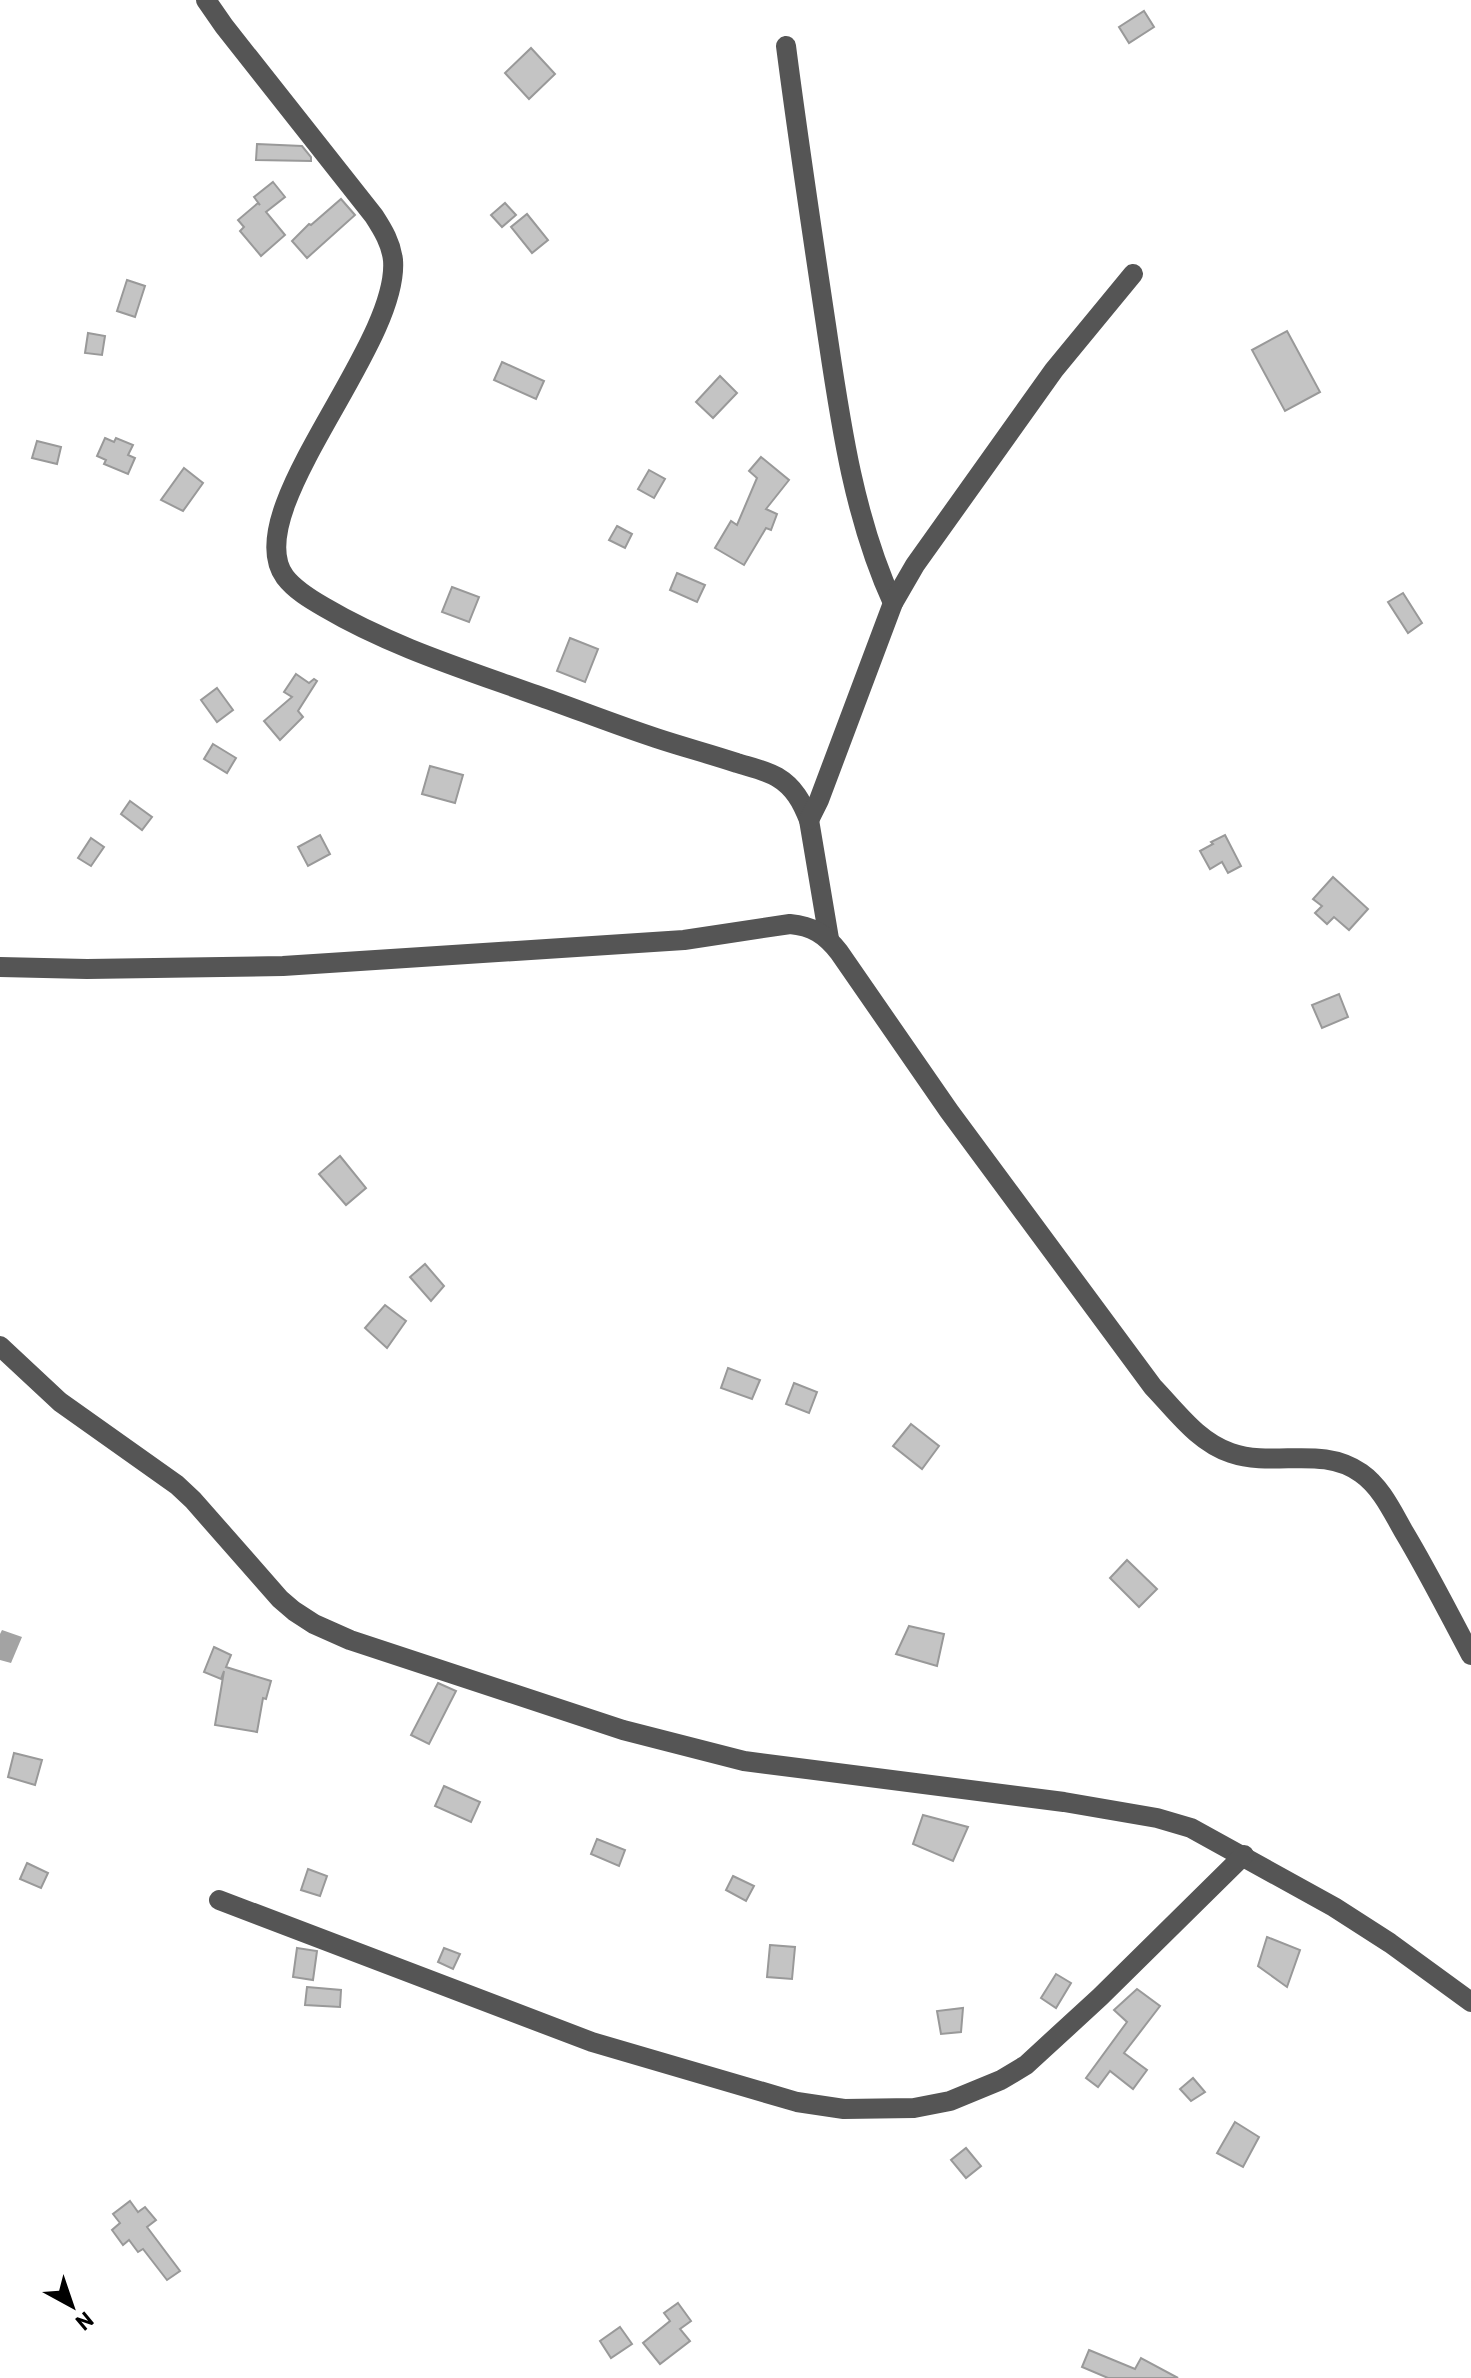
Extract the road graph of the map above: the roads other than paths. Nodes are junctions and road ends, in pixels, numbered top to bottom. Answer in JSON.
{"nodes":[{"id":1,"x":206,"y":0,"type":"edge"},
{"id":2,"x":786,"y":46,"type":"dead end"},
{"id":3,"x":1133,"y":274,"type":"dead end"},
{"id":4,"x":893,"y":603,"type":"junction"},
{"id":5,"x":809,"y":820,"type":"junction"},
{"id":6,"x":829,"y":939,"type":"junction"},
{"id":7,"x":0,"y":967,"type":"edge"},
{"id":8,"x":0,"y":1346,"type":"edge"},
{"id":9,"x":1471,"y":1655,"type":"edge"},
{"id":10,"x":1244,"y":1855,"type":"junction"},
{"id":11,"x":219,"y":1900,"type":"dead end"},
{"id":12,"x":1471,"y":2002,"type":"edge"}],
"edges":[{"from":1,"to":5,"type":"street"},
{"from":2,"to":4,"type":"street"},
{"from":3,"to":4,"type":"street"},
{"from":4,"to":5,"type":"street"},
{"from":5,"to":6,"type":"street"},
{"from":6,"to":7,"type":"street"},
{"from":6,"to":9,"type":"street"},
{"from":8,"to":10,"type":"street"},
{"from":10,"to":11,"type":"street"},
{"from":10,"to":12,"type":"street"}]}
